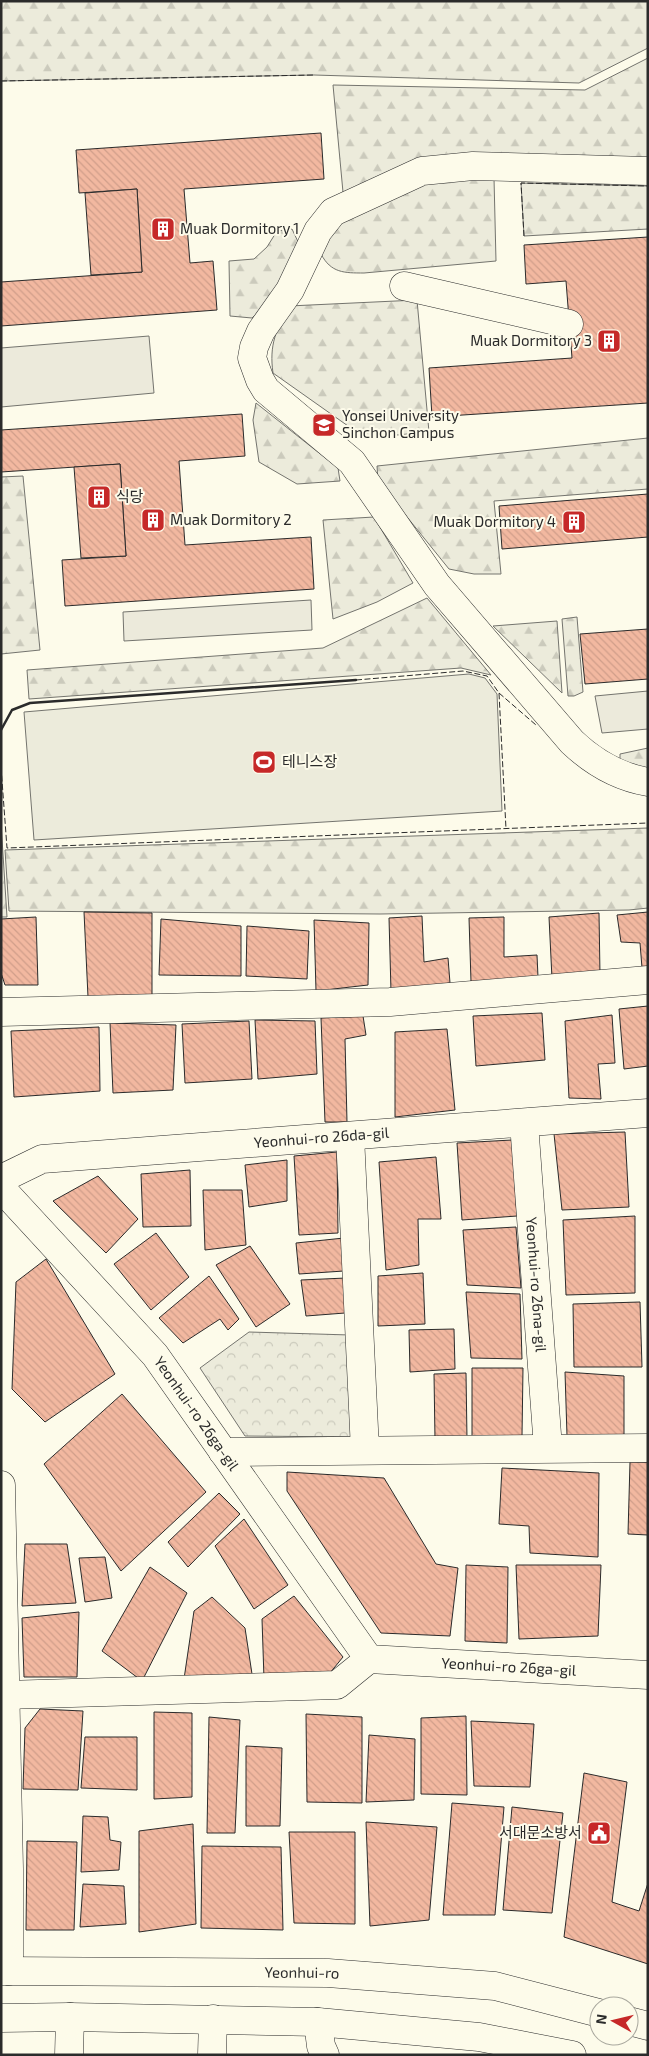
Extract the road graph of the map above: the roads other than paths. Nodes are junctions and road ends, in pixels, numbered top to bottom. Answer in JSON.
{"nodes":[{"id":1,"x":648,"y":171,"type":"edge"},
{"id":2,"x":404,"y":286,"type":"dead end"},
{"id":3,"x":569,"y":324,"type":"dead end"},
{"id":4,"x":648,"y":782,"type":"edge"},
{"id":5,"x":648,"y":980,"type":"edge"},
{"id":6,"x":1,"y":1012,"type":"edge"},
{"id":7,"x":648,"y":1113,"type":"edge"},
{"id":8,"x":524,"y":1123,"type":"junction"},
{"id":9,"x":350,"y":1136,"type":"junction"},
{"id":10,"x":1,"y":1179,"type":"edge"},
{"id":11,"x":1,"y":1188,"type":"edge"},
{"id":12,"x":548,"y":1448,"type":"junction"},
{"id":13,"x":648,"y":1448,"type":"edge"},
{"id":14,"x":365,"y":1450,"type":"junction"},
{"id":15,"x":223,"y":1452,"type":"junction"},
{"id":16,"x":1,"y":1485,"type":"edge"},
{"id":17,"x":2,"y":1515,"type":"edge"},
{"id":18,"x":369,"y":1659,"type":"junction"},
{"id":19,"x":648,"y":1675,"type":"edge"},
{"id":20,"x":6,"y":1695,"type":"junction"},
{"id":21,"x":5,"y":1869,"type":"edge"},
{"id":22,"x":5,"y":1971,"type":"edge"},
{"id":23,"x":589,"y":2010,"type":"edge"},
{"id":24,"x":70,"y":2017,"type":"junction"},
{"id":25,"x":1,"y":2018,"type":"edge"},
{"id":26,"x":213,"y":2019,"type":"junction"},
{"id":27,"x":318,"y":2022,"type":"junction"},
{"id":28,"x":69,"y":2055,"type":"edge"},
{"id":29,"x":212,"y":2055,"type":"edge"},
{"id":30,"x":325,"y":2055,"type":"edge"},
{"id":31,"x":572,"y":2055,"type":"edge"}],
"edges":[{"from":1,"to":4,"type":"street"},
{"from":2,"to":3,"type":"street"},
{"from":5,"to":6,"type":"street"},
{"from":7,"to":8,"type":"street","name":"Yeonhui-ro 26da-gil"},
{"from":8,"to":9,"type":"street","name":"Yeonhui-ro 26da-gil"},
{"from":8,"to":12,"type":"street","name":"Yeonhui-ro 26na-gil"},
{"from":9,"to":10,"type":"street","name":"Yeonhui-ro 26da-gil"},
{"from":9,"to":14,"type":"street"},
{"from":11,"to":15,"type":"street","name":"Yeonhui-ro 26ga-gil"},
{"from":12,"to":13,"type":"street"},
{"from":12,"to":14,"type":"street"},
{"from":14,"to":15,"type":"street"},
{"from":15,"to":18,"type":"street","name":"Yeonhui-ro 26ga-gil"},
{"from":16,"to":17,"type":"street"},
{"from":17,"to":20,"type":"street"},
{"from":18,"to":19,"type":"street","name":"Yeonhui-ro 26ga-gil"},
{"from":18,"to":20,"type":"street"},
{"from":20,"to":21,"type":"street"},
{"from":21,"to":22,"type":"street"},
{"from":22,"to":23,"type":"street","name":"Yeonhui-ro"},
{"from":24,"to":25,"type":"street"},
{"from":24,"to":26,"type":"street"},
{"from":24,"to":28,"type":"street"},
{"from":26,"to":27,"type":"street"},
{"from":26,"to":29,"type":"street"},
{"from":27,"to":30,"type":"street"},
{"from":27,"to":31,"type":"street"}]}
